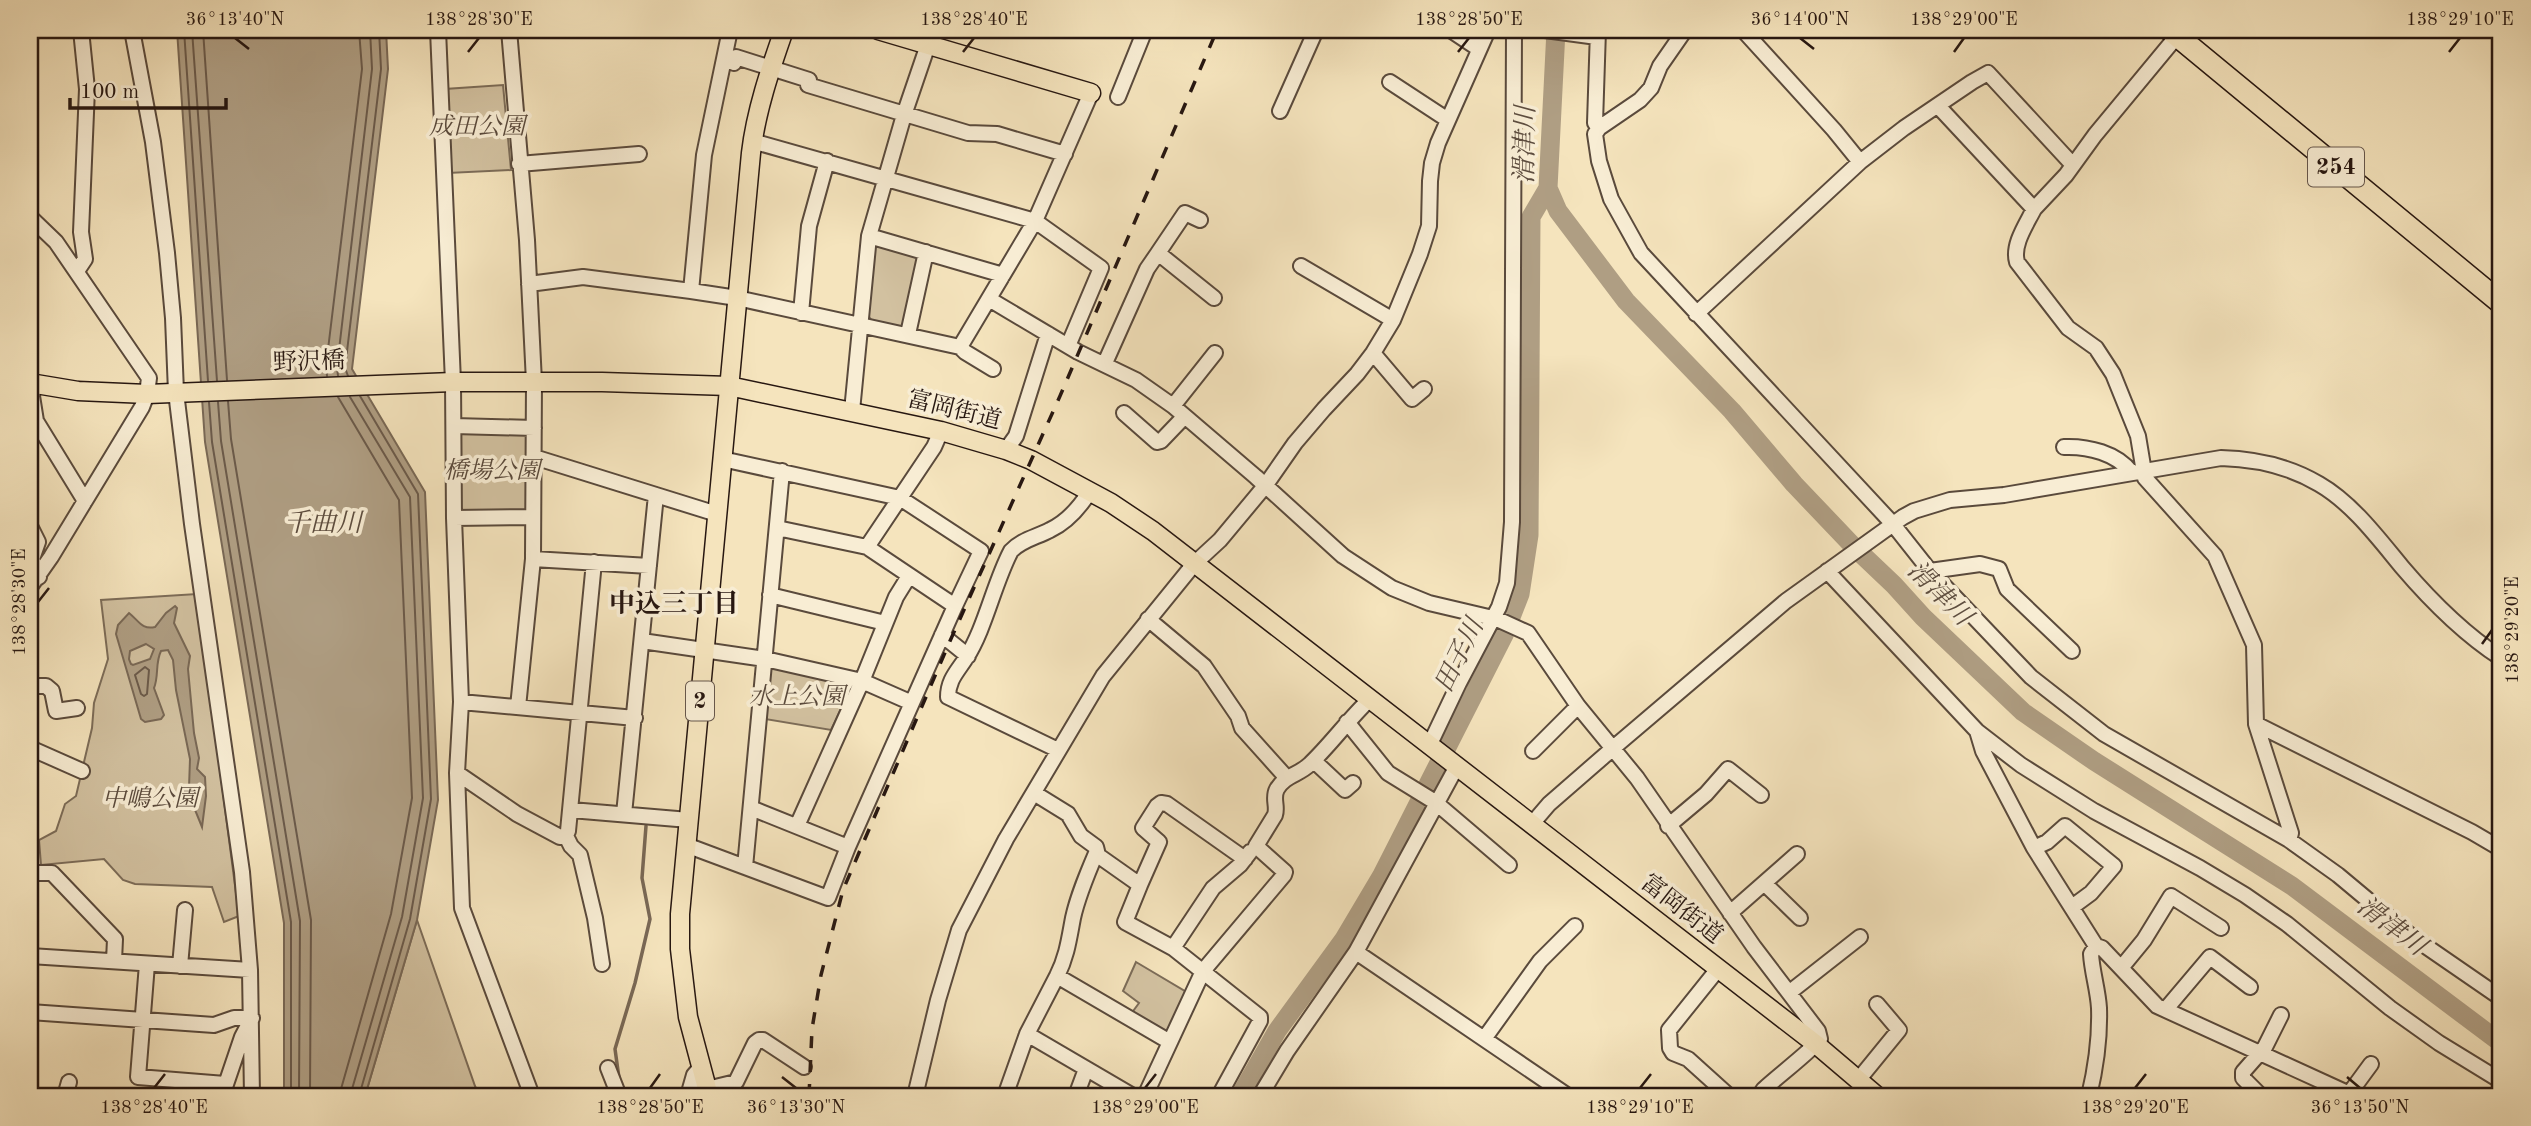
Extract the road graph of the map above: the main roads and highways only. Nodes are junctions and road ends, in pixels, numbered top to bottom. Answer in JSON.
{"nodes":[{"id":1,"x":784,"y":30,"type":"edge"},
{"id":2,"x":878,"y":30,"type":"edge"},
{"id":3,"x":2177,"y":32,"type":"edge"},
{"id":4,"x":930,"y":37,"type":"edge"},
{"id":5,"x":1091,"y":93,"type":"road end"},
{"id":6,"x":2501,"y":303,"type":"edge"},
{"id":7,"x":534,"y":382,"type":"joint"},
{"id":8,"x":32,"y":383,"type":"edge"},
{"id":9,"x":729,"y":386,"type":"junction"},
{"id":10,"x":708,"y":1092,"type":"edge"},
{"id":11,"x":1877,"y":1096,"type":"edge"}],
"edges":[{"from":1,"to":9,"type":"main road","number":"2"},
{"from":2,"to":4,"type":"main road"},
{"from":3,"to":6,"type":"highway","number":"254"},
{"from":4,"to":5,"type":"main road"},
{"from":7,"to":8,"type":"main road","name":"野沢橋"},
{"from":7,"to":9,"type":"main road","name":"富岡街道"},
{"from":9,"to":10,"type":"main road","number":"2"},
{"from":9,"to":11,"type":"main road","name":"富岡街道"}]}
